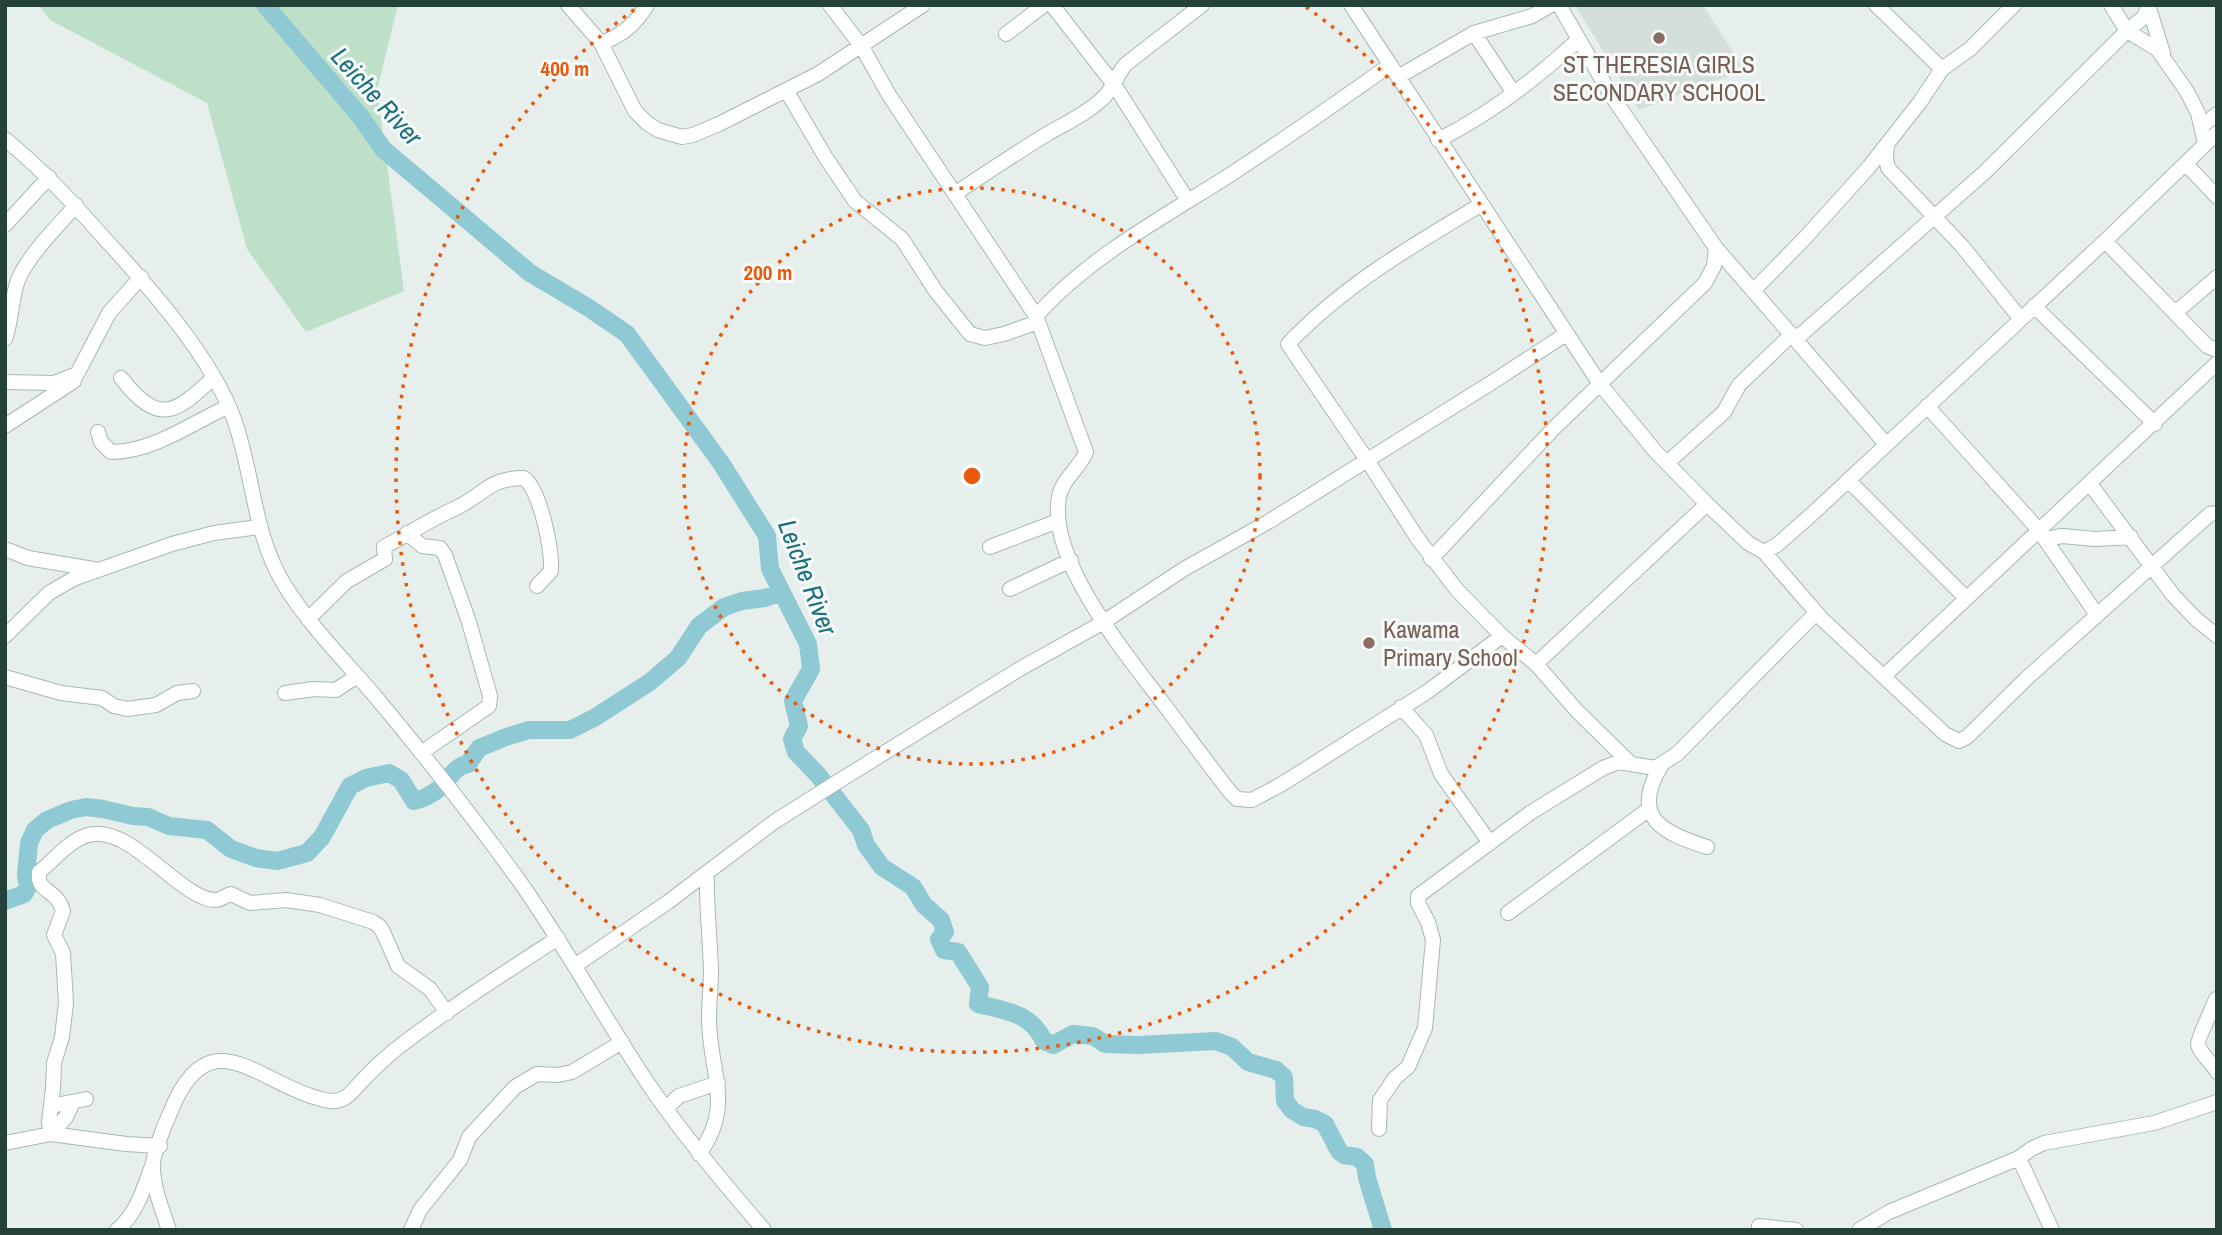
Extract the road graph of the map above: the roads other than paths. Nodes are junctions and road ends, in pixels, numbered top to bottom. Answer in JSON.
{"nodes":[{"id":1,"x":568,"y":5,"type":"edge"},
{"id":2,"x":648,"y":5,"type":"edge"},
{"id":3,"x":830,"y":5,"type":"edge"},
{"id":4,"x":923,"y":5,"type":"edge"},
{"id":5,"x":1044,"y":5,"type":"edge"},
{"id":6,"x":1052,"y":5,"type":"edge"},
{"id":7,"x":1202,"y":5,"type":"edge"},
{"id":8,"x":1351,"y":5,"type":"edge"},
{"id":9,"x":1551,"y":5,"type":"edge"},
{"id":10,"x":1559,"y":5,"type":"edge"},
{"id":11,"x":1877,"y":5,"type":"edge"},
{"id":12,"x":2014,"y":5,"type":"edge"},
{"id":13,"x":2110,"y":5,"type":"edge"},
{"id":14,"x":2149,"y":7,"type":"edge"},
{"id":15,"x":2127,"y":31,"type":"junction"},
{"id":16,"x":1474,"y":33,"type":"junction"},
{"id":17,"x":1006,"y":34,"type":"dead end"},
{"id":18,"x":1578,"y":40,"type":"junction"},
{"id":19,"x":601,"y":43,"type":"junction"},
{"id":20,"x":862,"y":47,"type":"junction"},
{"id":21,"x":2164,"y":58,"type":"junction"},
{"id":22,"x":1942,"y":69,"type":"junction"},
{"id":23,"x":1394,"y":71,"type":"junction"},
{"id":24,"x":1115,"y":86,"type":"junction"},
{"id":25,"x":786,"y":90,"type":"junction"},
{"id":26,"x":1513,"y":92,"type":"junction"},
{"id":27,"x":2217,"y":114,"type":"edge"},
{"id":28,"x":2202,"y":126,"type":"junction"},
{"id":29,"x":2217,"y":133,"type":"edge"},
{"id":30,"x":5,"y":139,"type":"edge"},
{"id":31,"x":1438,"y":140,"type":"junction"},
{"id":32,"x":2205,"y":143,"type":"junction"},
{"id":33,"x":1887,"y":144,"type":"junction"},
{"id":34,"x":2186,"y":164,"type":"junction"},
{"id":35,"x":1869,"y":167,"type":"junction"},
{"id":36,"x":1888,"y":168,"type":"junction"},
{"id":37,"x":49,"y":177,"type":"junction"},
{"id":38,"x":956,"y":193,"type":"junction"},
{"id":39,"x":2217,"y":197,"type":"edge"},
{"id":40,"x":1188,"y":201,"type":"junction"},
{"id":41,"x":1482,"y":204,"type":"junction"},
{"id":42,"x":76,"y":205,"type":"junction"},
{"id":43,"x":1934,"y":218,"type":"junction"},
{"id":44,"x":5,"y":225,"type":"edge"},
{"id":45,"x":2105,"y":241,"type":"junction"},
{"id":46,"x":1716,"y":248,"type":"junction"},
{"id":47,"x":1738,"y":273,"type":"junction"},
{"id":48,"x":141,"y":277,"type":"junction"},
{"id":49,"x":2217,"y":277,"type":"edge"},
{"id":50,"x":12,"y":279,"type":"edge"},
{"id":51,"x":1705,"y":283,"type":"junction"},
{"id":52,"x":1753,"y":292,"type":"junction"},
{"id":53,"x":2034,"y":306,"type":"junction"},
{"id":54,"x":2175,"y":313,"type":"junction"},
{"id":55,"x":2020,"y":318,"type":"junction"},
{"id":56,"x":1037,"y":319,"type":"junction"},
{"id":57,"x":1566,"y":334,"type":"junction"},
{"id":58,"x":1794,"y":337,"type":"junction"},
{"id":59,"x":5,"y":339,"type":"edge"},
{"id":60,"x":2212,"y":348,"type":"edge"},
{"id":61,"x":2213,"y":367,"type":"edge"},
{"id":62,"x":77,"y":374,"type":"junction"},
{"id":63,"x":214,"y":377,"type":"junction"},
{"id":64,"x":121,"y":378,"type":"dead end"},
{"id":65,"x":6,"y":381,"type":"edge"},
{"id":66,"x":1600,"y":384,"type":"junction"},
{"id":67,"x":229,"y":406,"type":"junction"},
{"id":68,"x":1927,"y":406,"type":"junction"},
{"id":69,"x":2155,"y":424,"type":"junction"},
{"id":70,"x":5,"y":426,"type":"edge"},
{"id":71,"x":97,"y":432,"type":"dead end"},
{"id":72,"x":1886,"y":444,"type":"junction"},
{"id":73,"x":1367,"y":460,"type":"junction"},
{"id":74,"x":1667,"y":463,"type":"junction"},
{"id":75,"x":1847,"y":480,"type":"junction"},
{"id":76,"x":2090,"y":484,"type":"junction"},
{"id":77,"x":1707,"y":504,"type":"junction"},
{"id":78,"x":2217,"y":513,"type":"edge"},
{"id":79,"x":1058,"y":521,"type":"junction"},
{"id":80,"x":259,"y":527,"type":"junction"},
{"id":81,"x":407,"y":533,"type":"junction"},
{"id":82,"x":2041,"y":534,"type":"junction"},
{"id":83,"x":2131,"y":537,"type":"junction"},
{"id":84,"x":990,"y":547,"type":"dead end"},
{"id":85,"x":5,"y":549,"type":"edge"},
{"id":86,"x":1764,"y":552,"type":"junction"},
{"id":87,"x":1431,"y":559,"type":"junction"},
{"id":88,"x":1071,"y":560,"type":"junction"},
{"id":89,"x":2151,"y":565,"type":"junction"},
{"id":90,"x":101,"y":570,"type":"junction"},
{"id":91,"x":537,"y":586,"type":"dead end"},
{"id":92,"x":1010,"y":589,"type":"dead end"},
{"id":93,"x":1966,"y":598,"type":"junction"},
{"id":94,"x":1816,"y":613,"type":"junction"},
{"id":95,"x":2097,"y":615,"type":"junction"},
{"id":96,"x":308,"y":619,"type":"junction"},
{"id":97,"x":1102,"y":623,"type":"junction"},
{"id":98,"x":5,"y":636,"type":"edge"},
{"id":99,"x":1502,"y":636,"type":"junction"},
{"id":100,"x":2217,"y":636,"type":"edge"},
{"id":101,"x":1536,"y":664,"type":"junction"},
{"id":102,"x":357,"y":676,"type":"junction"},
{"id":103,"x":1884,"y":676,"type":"junction"},
{"id":104,"x":5,"y":677,"type":"edge"},
{"id":105,"x":193,"y":691,"type":"dead end"},
{"id":106,"x":285,"y":693,"type":"dead end"},
{"id":107,"x":1401,"y":707,"type":"junction"},
{"id":108,"x":421,"y":753,"type":"junction"},
{"id":109,"x":1629,"y":762,"type":"junction"},
{"id":110,"x":1661,"y":766,"type":"junction"},
{"id":111,"x":1649,"y":809,"type":"junction"},
{"id":112,"x":1490,"y":844,"type":"junction"},
{"id":113,"x":1707,"y":847,"type":"dead end"},
{"id":114,"x":706,"y":872,"type":"junction"},
{"id":115,"x":1508,"y":913,"type":"dead end"},
{"id":116,"x":558,"y":938,"type":"junction"},
{"id":117,"x":576,"y":965,"type":"junction"},
{"id":118,"x":2216,"y":999,"type":"edge"},
{"id":119,"x":447,"y":1013,"type":"junction"},
{"id":120,"x":622,"y":1042,"type":"junction"},
{"id":121,"x":2215,"y":1066,"type":"edge"},
{"id":122,"x":718,"y":1083,"type":"junction"},
{"id":123,"x":2217,"y":1102,"type":"edge"},
{"id":124,"x":51,"y":1106,"type":"junction"},
{"id":125,"x":666,"y":1108,"type":"junction"},
{"id":126,"x":1379,"y":1129,"type":"dead end"},
{"id":127,"x":51,"y":1134,"type":"junction"},
{"id":128,"x":5,"y":1143,"type":"edge"},
{"id":129,"x":160,"y":1146,"type":"junction"},
{"id":130,"x":699,"y":1154,"type":"junction"},
{"id":131,"x":2019,"y":1158,"type":"junction"},
{"id":132,"x":153,"y":1161,"type":"junction"},
{"id":133,"x":1759,"y":1226,"type":"dead end"},
{"id":134,"x":117,"y":1230,"type":"edge"},
{"id":135,"x":169,"y":1230,"type":"edge"},
{"id":136,"x":411,"y":1230,"type":"edge"},
{"id":137,"x":764,"y":1230,"type":"edge"},
{"id":138,"x":1796,"y":1230,"type":"edge"},
{"id":139,"x":1859,"y":1230,"type":"edge"},
{"id":140,"x":2052,"y":1230,"type":"edge"}],
"edges":[{"from":1,"to":19,"type":"street"},
{"from":2,"to":19,"type":"street"},
{"from":3,"to":20,"type":"street"},
{"from":4,"to":20,"type":"street"},
{"from":5,"to":17,"type":"street"},
{"from":6,"to":24,"type":"street"},
{"from":7,"to":24,"type":"street"},
{"from":8,"to":23,"type":"street"},
{"from":9,"to":16,"type":"street"},
{"from":10,"to":18,"type":"street"},
{"from":11,"to":22,"type":"street"},
{"from":12,"to":22,"type":"street"},
{"from":13,"to":15,"type":"street"},
{"from":14,"to":15,"type":"street"},
{"from":14,"to":21,"type":"street"},
{"from":15,"to":21,"type":"street"},
{"from":15,"to":43,"type":"street"},
{"from":16,"to":23,"type":"street"},
{"from":16,"to":26,"type":"street"},
{"from":18,"to":26,"type":"street"},
{"from":18,"to":46,"type":"street"},
{"from":19,"to":25,"type":"street"},
{"from":20,"to":25,"type":"street"},
{"from":20,"to":38,"type":"street"},
{"from":21,"to":28,"type":"street"},
{"from":22,"to":33,"type":"street"},
{"from":23,"to":31,"type":"street"},
{"from":23,"to":40,"type":"street"},
{"from":24,"to":38,"type":"street"},
{"from":24,"to":40,"type":"street"},
{"from":25,"to":56,"type":"street"},
{"from":26,"to":31,"type":"street"},
{"from":27,"to":28,"type":"street"},
{"from":28,"to":32,"type":"street"},
{"from":29,"to":32,"type":"street"},
{"from":30,"to":37,"type":"street"},
{"from":31,"to":41,"type":"street"},
{"from":32,"to":34,"type":"street"},
{"from":33,"to":35,"type":"street"},
{"from":33,"to":36,"type":"street"},
{"from":34,"to":39,"type":"street"},
{"from":34,"to":45,"type":"street"},
{"from":35,"to":36,"type":"street"},
{"from":35,"to":52,"type":"street"},
{"from":36,"to":43,"type":"street"},
{"from":37,"to":42,"type":"street"},
{"from":37,"to":44,"type":"street"},
{"from":38,"to":56,"type":"street"},
{"from":40,"to":56,"type":"street"},
{"from":41,"to":57,"type":"street"},
{"from":41,"to":73,"type":"street"},
{"from":42,"to":48,"type":"street"},
{"from":42,"to":50,"type":"street"},
{"from":43,"to":55,"type":"street"},
{"from":43,"to":58,"type":"street"},
{"from":45,"to":53,"type":"street"},
{"from":45,"to":54,"type":"street"},
{"from":46,"to":47,"type":"street"},
{"from":46,"to":51,"type":"street"},
{"from":47,"to":51,"type":"street"},
{"from":47,"to":52,"type":"street"},
{"from":48,"to":62,"type":"street"},
{"from":48,"to":63,"type":"street"},
{"from":49,"to":54,"type":"street"},
{"from":50,"to":59,"type":"street"},
{"from":51,"to":66,"type":"street"},
{"from":52,"to":58,"type":"street"},
{"from":53,"to":55,"type":"street"},
{"from":53,"to":69,"type":"street"},
{"from":54,"to":60,"type":"street"},
{"from":55,"to":68,"type":"street"},
{"from":56,"to":79,"type":"street"},
{"from":57,"to":66,"type":"street"},
{"from":57,"to":73,"type":"street"},
{"from":58,"to":72,"type":"street"},
{"from":58,"to":74,"type":"street"},
{"from":60,"to":61,"type":"street"},
{"from":61,"to":69,"type":"street"},
{"from":62,"to":65,"type":"street"},
{"from":62,"to":70,"type":"street"},
{"from":63,"to":64,"type":"street"},
{"from":63,"to":67,"type":"street"},
{"from":66,"to":74,"type":"street"},
{"from":66,"to":87,"type":"street"},
{"from":67,"to":71,"type":"street"},
{"from":67,"to":80,"type":"street"},
{"from":68,"to":72,"type":"street"},
{"from":68,"to":82,"type":"street"},
{"from":69,"to":76,"type":"street"},
{"from":72,"to":75,"type":"street"},
{"from":73,"to":87,"type":"street"},
{"from":73,"to":97,"type":"street"},
{"from":74,"to":77,"type":"street"},
{"from":75,"to":86,"type":"street"},
{"from":75,"to":93,"type":"street"},
{"from":76,"to":82,"type":"street"},
{"from":76,"to":83,"type":"street"},
{"from":77,"to":86,"type":"street"},
{"from":77,"to":101,"type":"street"},
{"from":78,"to":89,"type":"street"},
{"from":79,"to":84,"type":"street"},
{"from":79,"to":88,"type":"street"},
{"from":80,"to":90,"type":"street"},
{"from":80,"to":96,"type":"street"},
{"from":81,"to":91,"type":"street"},
{"from":81,"to":96,"type":"street"},
{"from":81,"to":108,"type":"street"},
{"from":82,"to":83,"type":"street"},
{"from":82,"to":93,"type":"street"},
{"from":82,"to":95,"type":"street"},
{"from":83,"to":89,"type":"street"},
{"from":85,"to":90,"type":"street"},
{"from":86,"to":94,"type":"street"},
{"from":87,"to":99,"type":"street"},
{"from":88,"to":92,"type":"street"},
{"from":88,"to":97,"type":"street"},
{"from":89,"to":95,"type":"street"},
{"from":89,"to":100,"type":"street"},
{"from":90,"to":98,"type":"street"},
{"from":93,"to":103,"type":"street"},
{"from":94,"to":103,"type":"street"},
{"from":94,"to":110,"type":"street"},
{"from":95,"to":103,"type":"street"},
{"from":96,"to":102,"type":"street"},
{"from":97,"to":107,"type":"street"},
{"from":97,"to":114,"type":"street"},
{"from":99,"to":101,"type":"street"},
{"from":99,"to":107,"type":"street"},
{"from":101,"to":109,"type":"street"},
{"from":102,"to":106,"type":"street"},
{"from":102,"to":108,"type":"street"},
{"from":104,"to":105,"type":"street"},
{"from":107,"to":112,"type":"street"},
{"from":108,"to":116,"type":"street"},
{"from":109,"to":110,"type":"street"},
{"from":109,"to":112,"type":"street"},
{"from":110,"to":111,"type":"street"},
{"from":111,"to":113,"type":"street"},
{"from":111,"to":115,"type":"street"},
{"from":112,"to":126,"type":"street"},
{"from":114,"to":117,"type":"street"},
{"from":114,"to":122,"type":"street"},
{"from":116,"to":117,"type":"street"},
{"from":116,"to":119,"type":"street"},
{"from":117,"to":120,"type":"street"},
{"from":118,"to":121,"type":"street"},
{"from":119,"to":124,"type":"street"},
{"from":119,"to":129,"type":"street"},
{"from":120,"to":125,"type":"street"},
{"from":120,"to":136,"type":"street"},
{"from":122,"to":125,"type":"street"},
{"from":122,"to":130,"type":"street"},
{"from":123,"to":131,"type":"street"},
{"from":124,"to":127,"type":"street"},
{"from":124,"to":127,"type":"street"},
{"from":125,"to":130,"type":"street"},
{"from":127,"to":128,"type":"street"},
{"from":127,"to":129,"type":"street"},
{"from":129,"to":132,"type":"street"},
{"from":130,"to":137,"type":"street"},
{"from":131,"to":139,"type":"street"},
{"from":131,"to":140,"type":"street"},
{"from":132,"to":134,"type":"street"},
{"from":132,"to":135,"type":"street"},
{"from":133,"to":138,"type":"street"}]}
